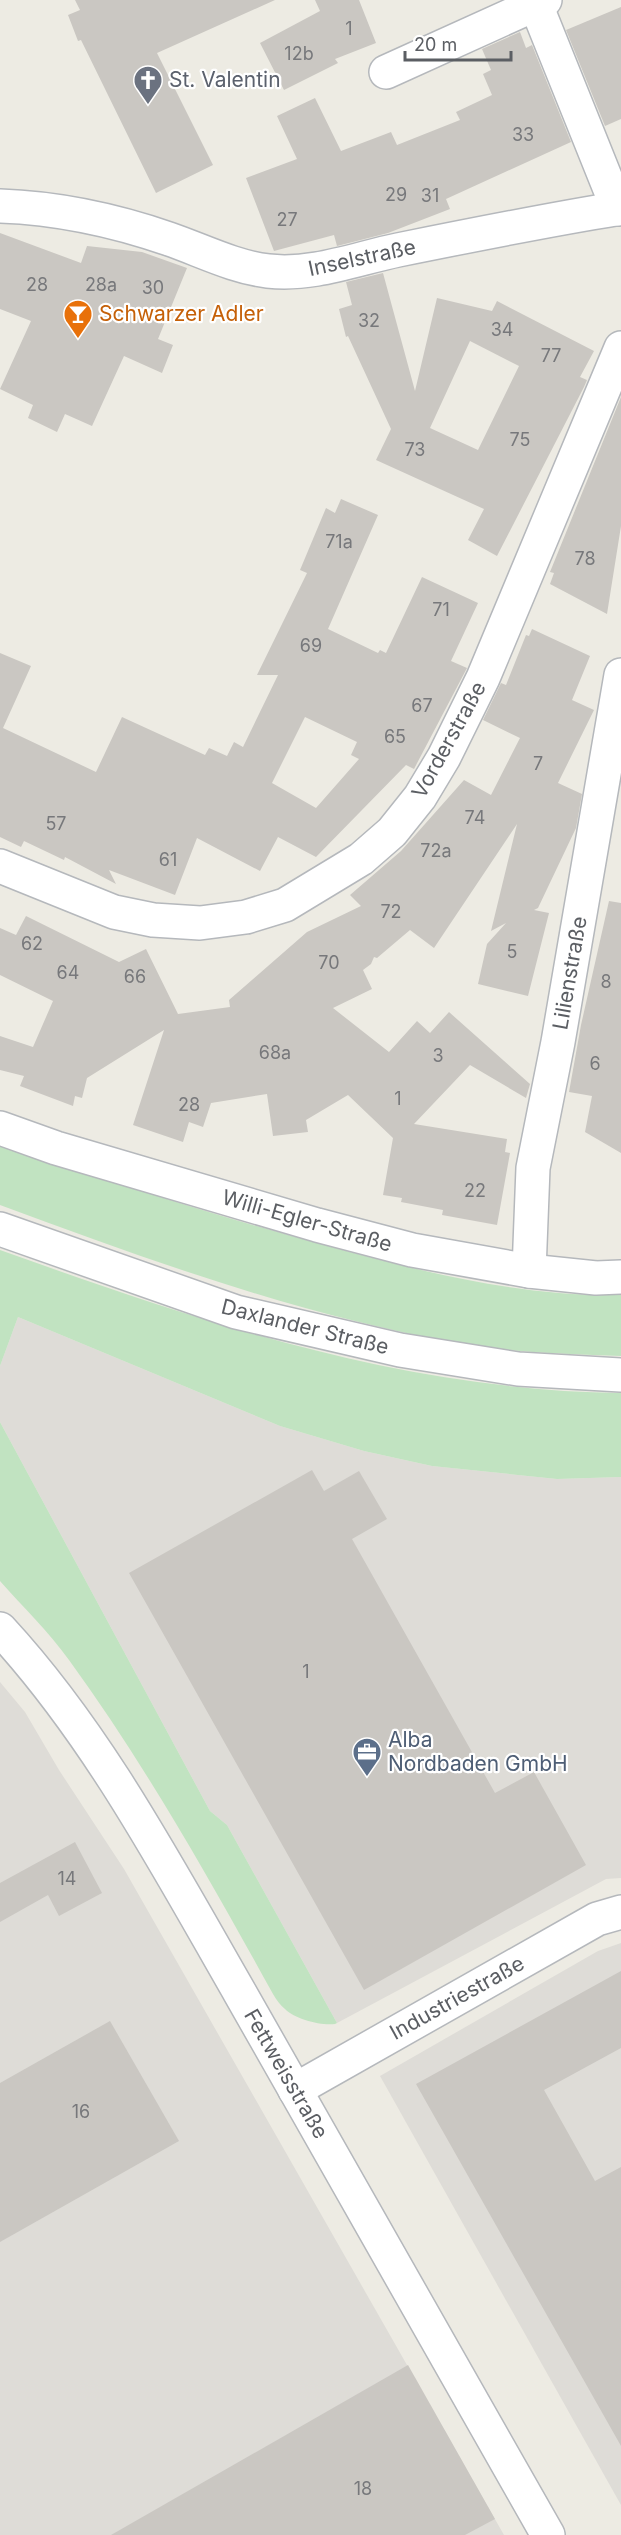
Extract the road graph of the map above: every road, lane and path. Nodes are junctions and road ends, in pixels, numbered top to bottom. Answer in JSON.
{"nodes":[{"id":1,"x":539,"y":2,"type":"edge"},
{"id":2,"x":386,"y":72,"type":"dead end"},
{"id":3,"x":614,"y":174,"type":"edge"},
{"id":4,"x":0,"y":206,"type":"edge"},
{"id":5,"x":620,"y":209,"type":"edge"},
{"id":6,"x":621,"y":349,"type":"edge"},
{"id":7,"x":621,"y":675,"type":"edge"},
{"id":8,"x":0,"y":866,"type":"edge"},
{"id":9,"x":0,"y":1128,"type":"edge"},
{"id":10,"x":0,"y":1229,"type":"edge"},
{"id":11,"x":529,"y":1271,"type":"junction"},
{"id":12,"x":621,"y":1277,"type":"edge"},
{"id":13,"x":621,"y":1375,"type":"edge"},
{"id":14,"x":0,"y":1629,"type":"edge"},
{"id":15,"x":621,"y":1912,"type":"edge"},
{"id":16,"x":295,"y":2090,"type":"junction"},
{"id":17,"x":548,"y":2535,"type":"edge"}],
"edges":[{"from":1,"to":2,"type":"street"},
{"from":1,"to":3,"type":"street"},
{"from":3,"to":5,"type":"street"},
{"from":4,"to":5,"type":"street","name":"Inselstraße"},
{"from":6,"to":8,"type":"street","name":"Vorderstraße"},
{"from":7,"to":11,"type":"street","name":"Lilienstraße"},
{"from":9,"to":11,"type":"street","name":"Willi-Egler-Straße"},
{"from":10,"to":13,"type":"street","name":"Daxlander Straße"},
{"from":11,"to":12,"type":"street","name":"Willi-Egler-Straße"},
{"from":14,"to":16,"type":"street","name":"Fettweisstraße"},
{"from":15,"to":16,"type":"street","name":"Industriestraße"},
{"from":16,"to":17,"type":"street","name":"Fettweisstraße"}]}
